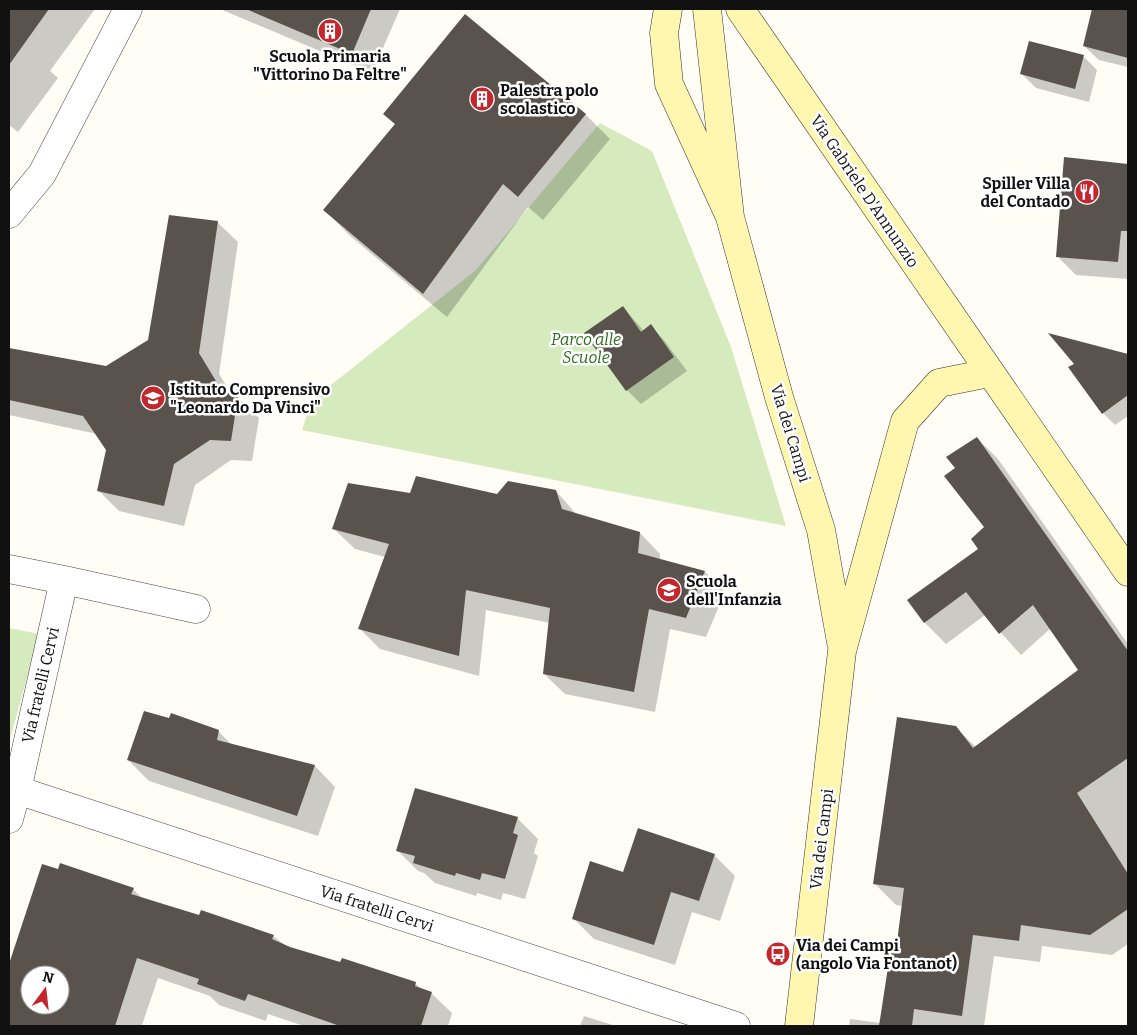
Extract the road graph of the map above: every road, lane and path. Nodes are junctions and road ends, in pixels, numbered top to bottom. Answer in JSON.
{"nodes":[{"id":1,"x":128,"y":9,"type":"edge"},
{"id":2,"x":668,"y":9,"type":"edge"},
{"id":3,"x":707,"y":9,"type":"edge"},
{"id":4,"x":740,"y":9,"type":"edge"},
{"id":5,"x":9,"y":214,"type":"edge"},
{"id":6,"x":730,"y":217,"type":"junction"},
{"id":7,"x":989,"y":373,"type":"junction"},
{"id":8,"x":9,"y":569,"type":"edge"},
{"id":9,"x":1128,"y":572,"type":"edge"},
{"id":10,"x":64,"y":580,"type":"junction"},
{"id":11,"x":196,"y":609,"type":"dead end"},
{"id":12,"x":842,"y":651,"type":"junction"},
{"id":13,"x":17,"y":790,"type":"junction"},
{"id":14,"x":9,"y":819,"type":"edge"},
{"id":15,"x":736,"y":1026,"type":"edge"},
{"id":16,"x":799,"y":1026,"type":"edge"}],
"edges":[{"from":1,"to":5,"type":"street"},
{"from":2,"to":6,"type":"street","name":"Via dei Campi"},
{"from":3,"to":6,"type":"street","name":"Via dei Campi"},
{"from":4,"to":7,"type":"street","name":"Via Gabriele D'Annunzio"},
{"from":6,"to":12,"type":"street","name":"Via dei Campi"},
{"from":7,"to":9,"type":"street","name":"Via Gabriele D'Annunzio"},
{"from":7,"to":12,"type":"street","name":"Via dei Campi"},
{"from":8,"to":10,"type":"street"},
{"from":10,"to":11,"type":"street"},
{"from":10,"to":13,"type":"street","name":"Via fratelli Cervi"},
{"from":12,"to":16,"type":"street","name":"Via dei Campi"},
{"from":13,"to":14,"type":"street","name":"Via fratelli Cervi"},
{"from":13,"to":15,"type":"street","name":"Via fratelli Cervi"}]}
